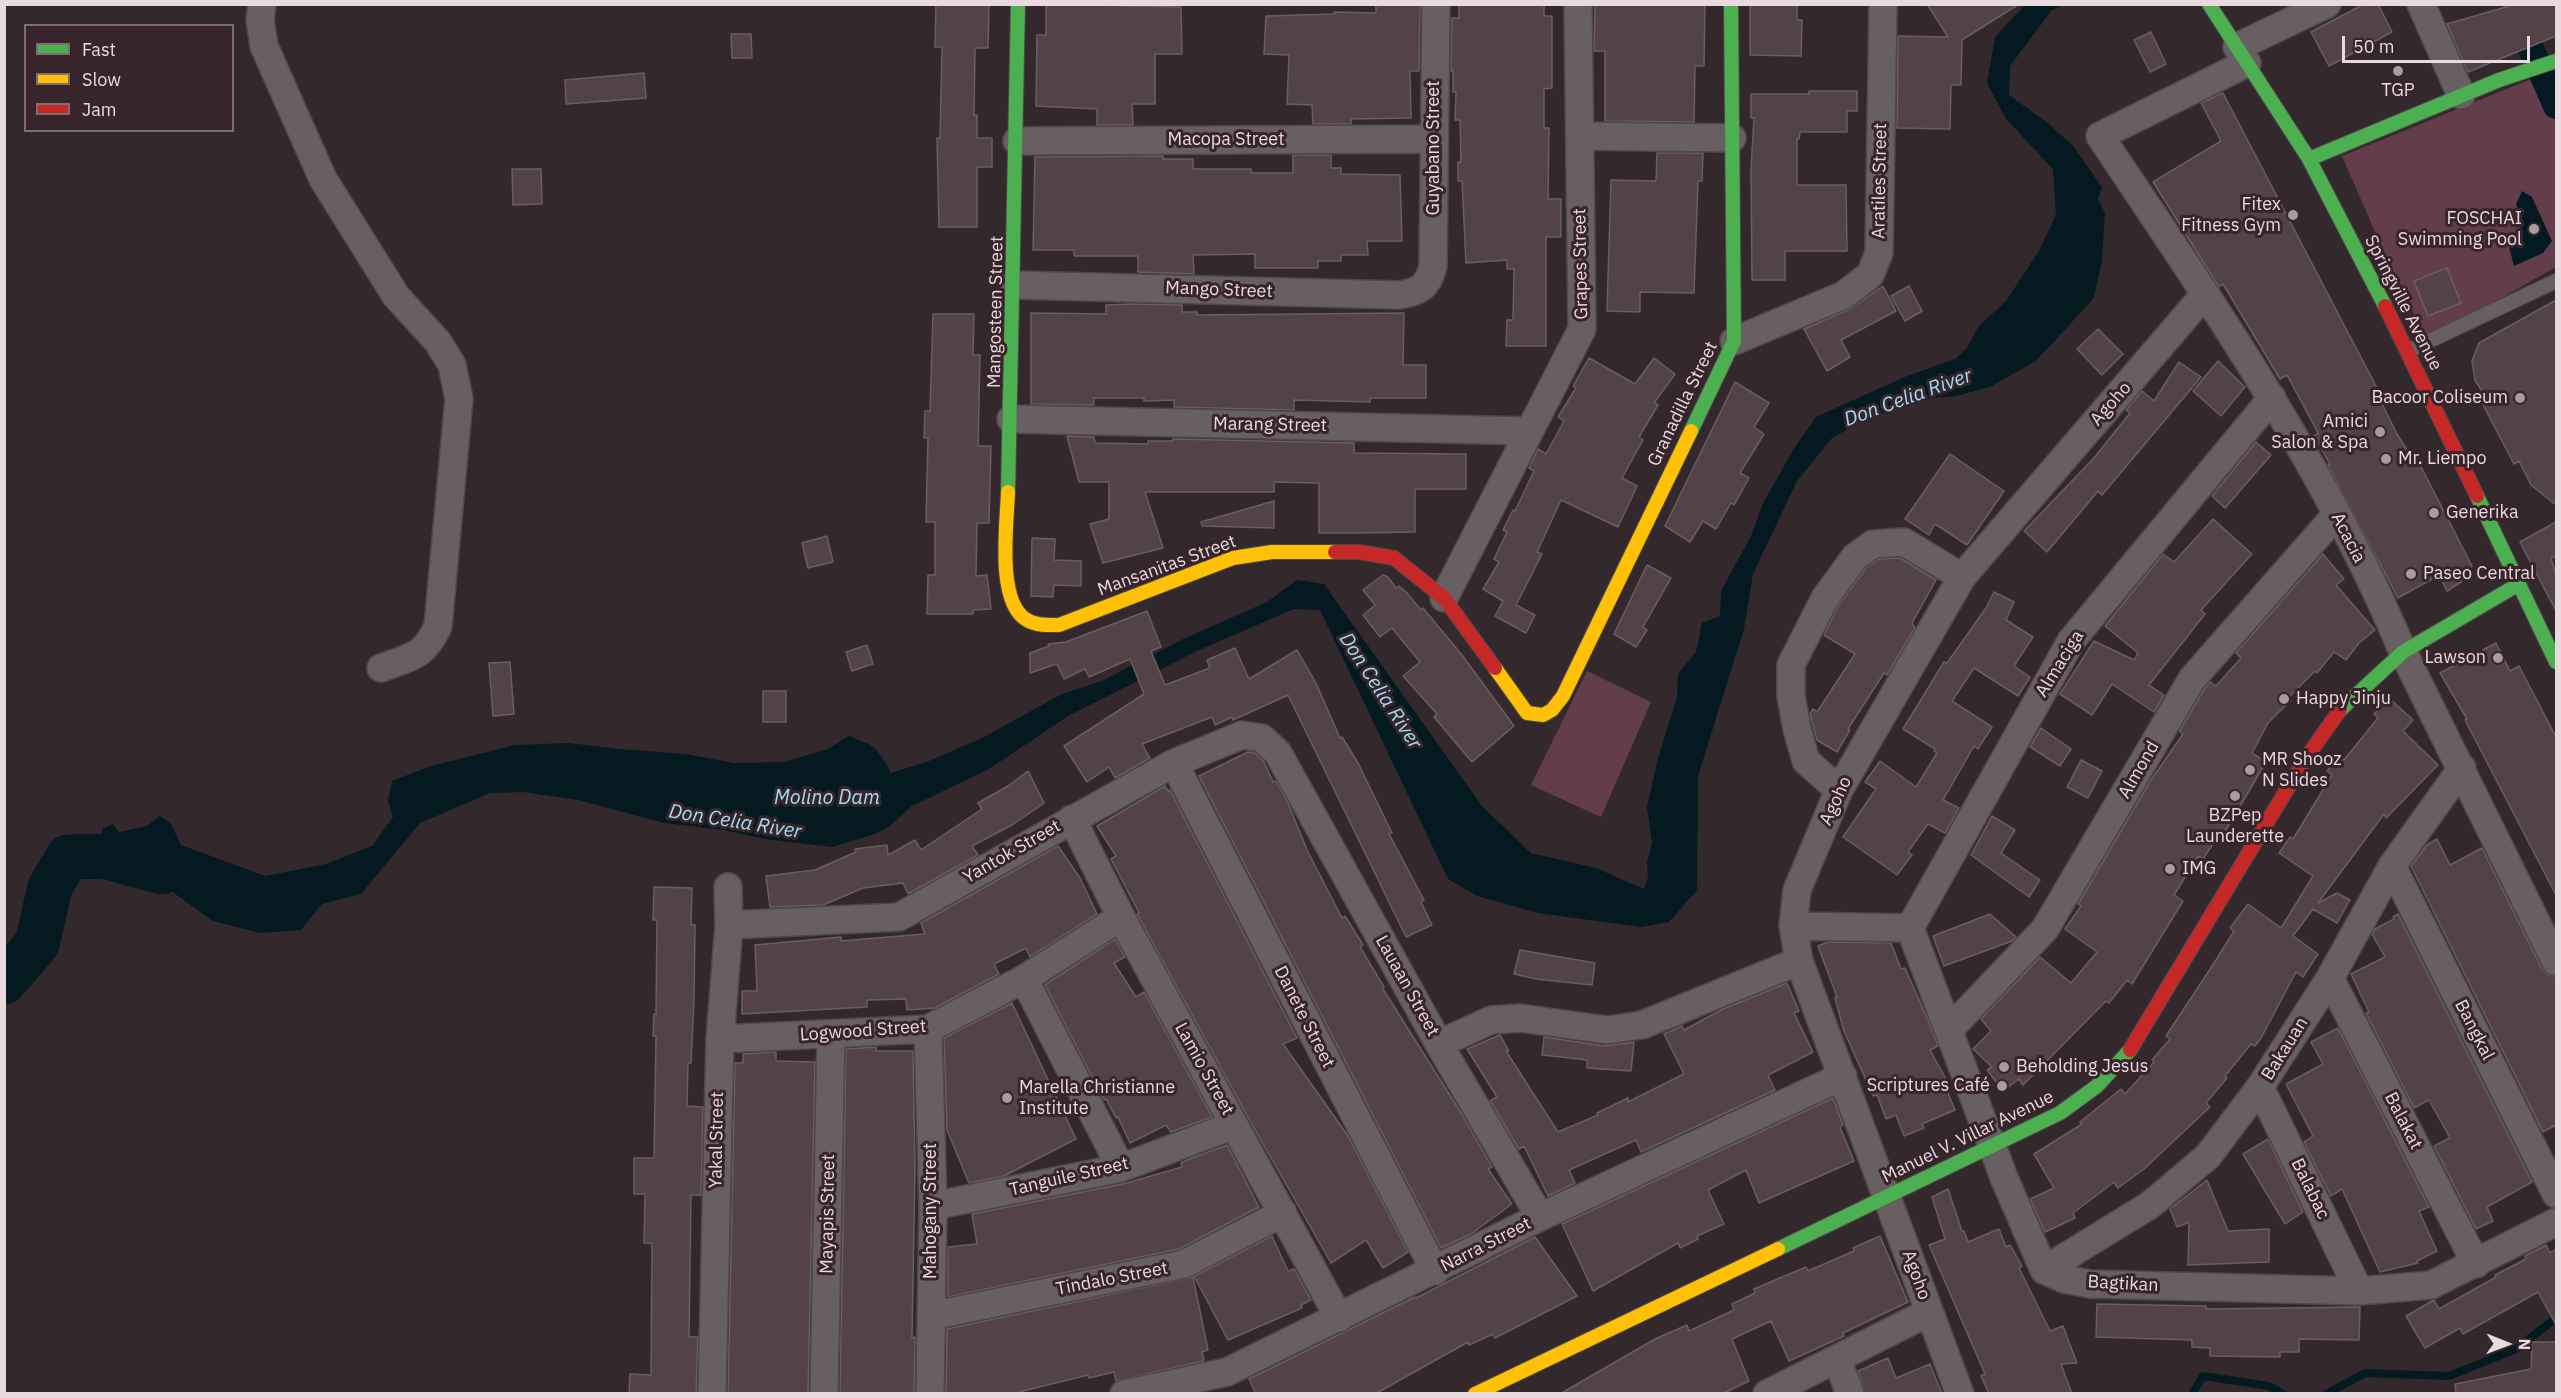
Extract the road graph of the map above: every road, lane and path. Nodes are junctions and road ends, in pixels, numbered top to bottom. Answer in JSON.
{"nodes":[{"id":1,"x":262,"y":4,"type":"edge"},
{"id":2,"x":1018,"y":4,"type":"edge"},
{"id":3,"x":1436,"y":4,"type":"edge"},
{"id":4,"x":1578,"y":4,"type":"edge"},
{"id":5,"x":1731,"y":4,"type":"edge"},
{"id":6,"x":1883,"y":4,"type":"edge"},
{"id":7,"x":2209,"y":4,"type":"edge"},
{"id":8,"x":2327,"y":4,"type":"edge"},
{"id":9,"x":2421,"y":4,"type":"edge"},
{"id":10,"x":2242,"y":55,"type":"junction"},
{"id":11,"x":2551,"y":63,"type":"edge"},
{"id":12,"x":2461,"y":95,"type":"junction"},
{"id":13,"x":1580,"y":136,"type":"junction"},
{"id":14,"x":1732,"y":138,"type":"junction"},
{"id":15,"x":1434,"y":139,"type":"junction"},
{"id":16,"x":1017,"y":141,"type":"junction"},
{"id":17,"x":2309,"y":159,"type":"junction"},
{"id":18,"x":2556,"y":281,"type":"edge"},
{"id":19,"x":1014,"y":285,"type":"junction"},
{"id":20,"x":1423,"y":288,"type":"joint"},
{"id":21,"x":2205,"y":294,"type":"junction"},
{"id":22,"x":1734,"y":341,"type":"junction"},
{"id":23,"x":2408,"y":351,"type":"junction"},
{"id":24,"x":2272,"y":398,"type":"junction"},
{"id":25,"x":1011,"y":419,"type":"junction"},
{"id":26,"x":1529,"y":431,"type":"junction"},
{"id":27,"x":2336,"y":515,"type":"junction"},
{"id":28,"x":1962,"y":577,"type":"junction"},
{"id":29,"x":2519,"y":584,"type":"junction"},
{"id":30,"x":1444,"y":598,"type":"junction"},
{"id":31,"x":1021,"y":618,"type":"joint"},
{"id":32,"x":2403,"y":652,"type":"junction"},
{"id":33,"x":2556,"y":662,"type":"edge"},
{"id":34,"x":381,"y":668,"type":"dead end"},
{"id":35,"x":1544,"y":716,"type":"joint"},
{"id":36,"x":1278,"y":753,"type":"joint"},
{"id":37,"x":1174,"y":763,"type":"junction"},
{"id":38,"x":2462,"y":768,"type":"junction"},
{"id":39,"x":1839,"y":790,"type":"junction"},
{"id":40,"x":1072,"y":819,"type":"junction"},
{"id":41,"x":2392,"y":866,"type":"junction"},
{"id":42,"x":728,"y":887,"type":"dead end"},
{"id":43,"x":1121,"y":916,"type":"junction"},
{"id":44,"x":729,"y":925,"type":"junction"},
{"id":45,"x":1793,"y":926,"type":"junction"},
{"id":46,"x":1910,"y":928,"type":"junction"},
{"id":47,"x":1799,"y":961,"type":"junction"},
{"id":48,"x":2556,"y":962,"type":"edge"},
{"id":49,"x":2330,"y":978,"type":"junction"},
{"id":50,"x":1024,"y":979,"type":"junction"},
{"id":51,"x":928,"y":1029,"type":"junction"},
{"id":52,"x":1949,"y":1030,"type":"junction"},
{"id":53,"x":831,"y":1035,"type":"junction"},
{"id":54,"x":720,"y":1039,"type":"junction"},
{"id":55,"x":1439,"y":1044,"type":"junction"},
{"id":56,"x":1843,"y":1076,"type":"junction"},
{"id":57,"x":2260,"y":1087,"type":"junction"},
{"id":58,"x":1234,"y":1125,"type":"junction"},
{"id":59,"x":1993,"y":1147,"type":"junction"},
{"id":60,"x":1120,"y":1168,"type":"junction"},
{"id":61,"x":2556,"y":1194,"type":"edge"},
{"id":62,"x":1888,"y":1197,"type":"junction"},
{"id":63,"x":933,"y":1206,"type":"junction"},
{"id":64,"x":1283,"y":1213,"type":"junction"},
{"id":65,"x":1540,"y":1217,"type":"junction"},
{"id":66,"x":2556,"y":1222,"type":"edge"},
{"id":67,"x":2476,"y":1264,"type":"junction"},
{"id":68,"x":2044,"y":1270,"type":"junction"},
{"id":69,"x":1435,"y":1271,"type":"junction"},
{"id":70,"x":2359,"y":1291,"type":"junction"},
{"id":71,"x":1929,"y":1312,"type":"junction"},
{"id":72,"x":931,"y":1316,"type":"junction"},
{"id":73,"x":1339,"y":1318,"type":"junction"},
{"id":74,"x":1837,"y":1359,"type":"junction"},
{"id":75,"x":1231,"y":1383,"type":"edge"},
{"id":76,"x":712,"y":1394,"type":"edge"},
{"id":77,"x":824,"y":1394,"type":"edge"},
{"id":78,"x":930,"y":1394,"type":"edge"},
{"id":79,"x":1124,"y":1394,"type":"edge"},
{"id":80,"x":1475,"y":1394,"type":"edge"},
{"id":81,"x":1767,"y":1394,"type":"edge"},
{"id":82,"x":1850,"y":1394,"type":"edge"},
{"id":83,"x":1960,"y":1394,"type":"edge"}],
"edges":[{"from":1,"to":34,"type":"street"},
{"from":2,"to":16,"type":"street","name":"Mangosteen Street"},
{"from":3,"to":15,"type":"street","name":"Guyabano Street"},
{"from":4,"to":13,"type":"street","name":"Grapes Street"},
{"from":5,"to":14,"type":"street","name":"Granadilla Street"},
{"from":6,"to":22,"type":"street","name":"Aratiles Street"},
{"from":7,"to":10,"type":"street","name":"Springville Avenue"},
{"from":8,"to":10,"type":"street"},
{"from":9,"to":12,"type":"street"},
{"from":10,"to":17,"type":"street","name":"Springville Avenue"},
{"from":10,"to":21,"type":"street","name":"Acacia"},
{"from":11,"to":12,"type":"street"},
{"from":12,"to":17,"type":"street"},
{"from":13,"to":14,"type":"street"},
{"from":13,"to":26,"type":"street","name":"Grapes Street"},
{"from":14,"to":22,"type":"street","name":"Granadilla Street"},
{"from":15,"to":16,"type":"street","name":"Macopa Street"},
{"from":15,"to":20,"type":"street","name":"Guyabano Street"},
{"from":16,"to":19,"type":"street","name":"Mangosteen Street"},
{"from":17,"to":23,"type":"street","name":"Springville Avenue"},
{"from":18,"to":23,"type":"lane"},
{"from":19,"to":20,"type":"street","name":"Mango Street"},
{"from":19,"to":25,"type":"street","name":"Mangosteen Street"},
{"from":21,"to":24,"type":"street","name":"Acacia"},
{"from":21,"to":28,"type":"street","name":"Agoho"},
{"from":22,"to":35,"type":"street","name":"Granadilla Street"},
{"from":23,"to":29,"type":"street","name":"Springville Avenue"},
{"from":24,"to":27,"type":"street","name":"Acacia"},
{"from":24,"to":46,"type":"street","name":"Almaciga"},
{"from":25,"to":26,"type":"street","name":"Marang Street"},
{"from":25,"to":31,"type":"street","name":"Mangosteen Street"},
{"from":26,"to":30,"type":"street","name":"Grapes Street"},
{"from":27,"to":32,"type":"street","name":"Acacia"},
{"from":27,"to":52,"type":"street","name":"Almond"},
{"from":28,"to":39,"type":"street","name":"Agoho"},
{"from":28,"to":39,"type":"street"},
{"from":29,"to":32,"type":"street","name":"Manuel V. Villar Avenue"},
{"from":29,"to":33,"type":"street","name":"Springville Avenue"},
{"from":30,"to":31,"type":"street","name":"Mansanitas Street"},
{"from":30,"to":35,"type":"street","name":"Mansanitas Street"},
{"from":32,"to":38,"type":"street","name":"Acacia"},
{"from":32,"to":59,"type":"street","name":"Manuel V. Villar Avenue"},
{"from":36,"to":37,"type":"street","name":"Yantok Street"},
{"from":36,"to":55,"type":"street","name":"Lauaan Street"},
{"from":37,"to":40,"type":"street","name":"Yantok Street"},
{"from":37,"to":69,"type":"street","name":"Danete Street"},
{"from":38,"to":41,"type":"street","name":"Bakauan"},
{"from":38,"to":48,"type":"street","name":"Acacia"},
{"from":39,"to":45,"type":"street","name":"Agoho"},
{"from":40,"to":43,"type":"street","name":"Lamio Street"},
{"from":40,"to":44,"type":"street","name":"Yantok Street"},
{"from":41,"to":49,"type":"street","name":"Bakauan"},
{"from":41,"to":61,"type":"street","name":"Bangkal"},
{"from":42,"to":44,"type":"street","name":"Yakal Street"},
{"from":43,"to":50,"type":"street","name":"Logwood Street"},
{"from":43,"to":58,"type":"street","name":"Lamio Street"},
{"from":44,"to":54,"type":"street","name":"Yakal Street"},
{"from":45,"to":46,"type":"street"},
{"from":45,"to":47,"type":"street","name":"Agoho"},
{"from":46,"to":52,"type":"street"},
{"from":47,"to":55,"type":"street"},
{"from":47,"to":56,"type":"street","name":"Agoho"},
{"from":49,"to":57,"type":"street","name":"Bakauan"},
{"from":49,"to":67,"type":"street","name":"Balakat"},
{"from":50,"to":51,"type":"street","name":"Logwood Street"},
{"from":50,"to":60,"type":"street"},
{"from":51,"to":53,"type":"street","name":"Logwood Street"},
{"from":51,"to":63,"type":"street","name":"Mahogany Street"},
{"from":52,"to":59,"type":"street"},
{"from":53,"to":54,"type":"street","name":"Logwood Street"},
{"from":53,"to":77,"type":"street","name":"Mayapis Street"},
{"from":54,"to":76,"type":"street","name":"Yakal Street"},
{"from":55,"to":65,"type":"street","name":"Lauaan Street"},
{"from":56,"to":62,"type":"street","name":"Agoho"},
{"from":56,"to":65,"type":"street","name":"Narra Street"},
{"from":57,"to":68,"type":"street","name":"Bakauan"},
{"from":57,"to":70,"type":"street","name":"Balabac"},
{"from":58,"to":60,"type":"street","name":"Tanguile Street"},
{"from":58,"to":64,"type":"street","name":"Lamio Street"},
{"from":59,"to":62,"type":"street","name":"Manuel V. Villar Avenue"},
{"from":59,"to":68,"type":"street"},
{"from":60,"to":63,"type":"street","name":"Tanguile Street"},
{"from":62,"to":71,"type":"street","name":"Agoho"},
{"from":62,"to":80,"type":"street","name":"Manuel V. Villar Avenue"},
{"from":63,"to":72,"type":"street","name":"Mahogany Street"},
{"from":64,"to":72,"type":"street","name":"Tindalo Street"},
{"from":64,"to":73,"type":"street","name":"Lamio Street"},
{"from":65,"to":69,"type":"street","name":"Narra Street"},
{"from":66,"to":67,"type":"street","name":"Bagtikan"},
{"from":67,"to":70,"type":"street","name":"Bagtikan"},
{"from":68,"to":70,"type":"street","name":"Bagtikan"},
{"from":69,"to":73,"type":"street","name":"Narra Street"},
{"from":71,"to":74,"type":"street"},
{"from":71,"to":83,"type":"street","name":"Agoho"},
{"from":72,"to":78,"type":"street","name":"Mahogany Street"},
{"from":73,"to":75,"type":"street","name":"Narra Street"},
{"from":74,"to":81,"type":"street"},
{"from":74,"to":82,"type":"street"},
{"from":75,"to":79,"type":"street","name":"Narra Street"}]}
